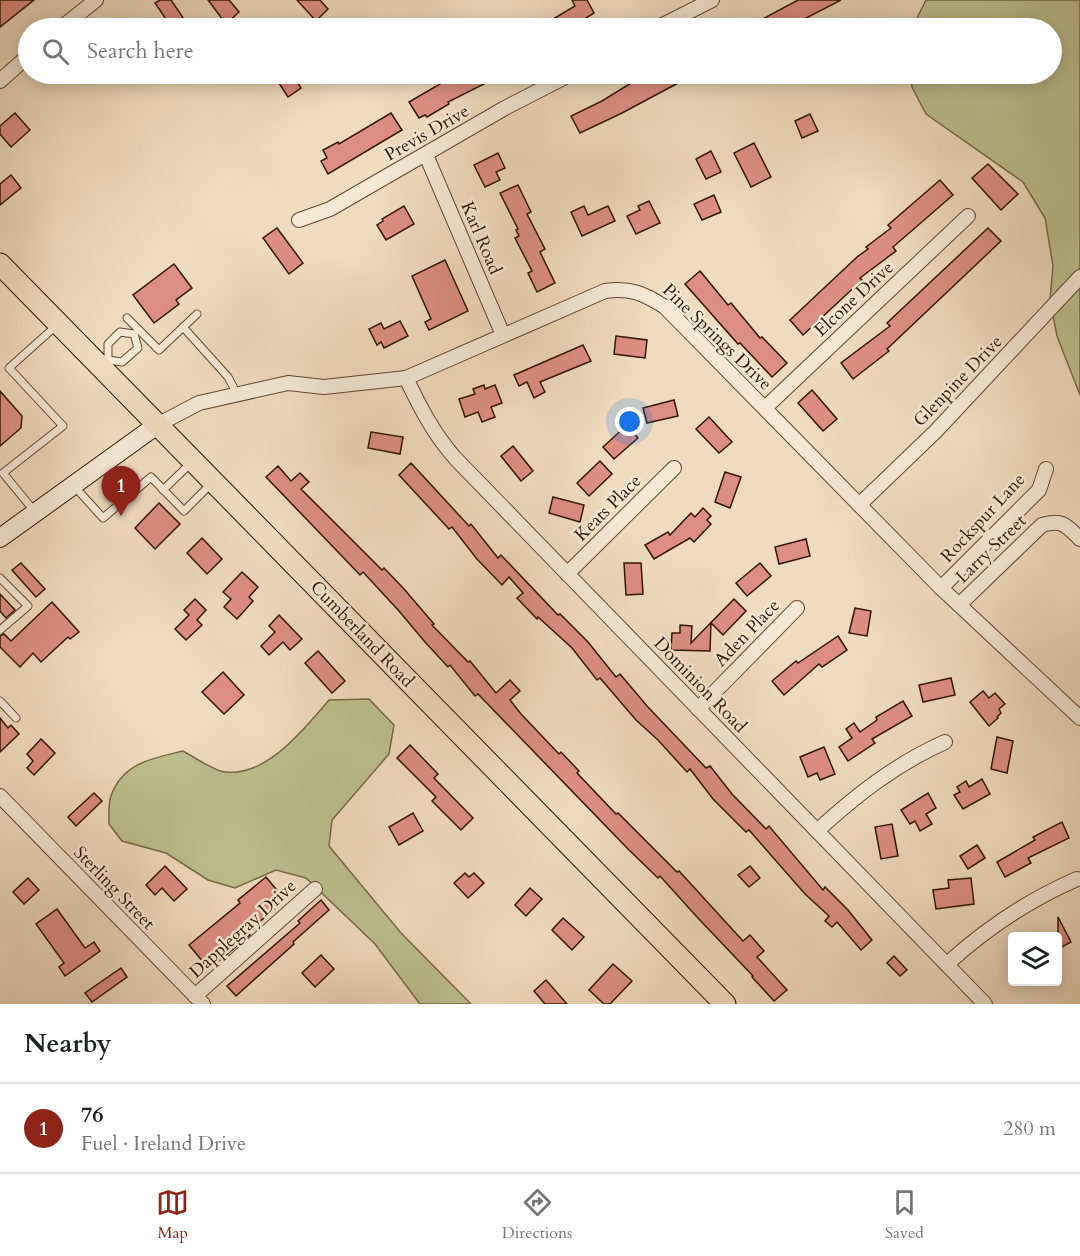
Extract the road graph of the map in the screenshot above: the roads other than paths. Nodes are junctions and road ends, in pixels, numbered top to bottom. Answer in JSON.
{"nodes":[{"id":1,"x":96,"y":0,"type":"edge"},
{"id":2,"x":712,"y":0,"type":"edge"},
{"id":3,"x":74,"y":18,"type":"edge"},
{"id":4,"x":677,"y":18,"type":"edge"},
{"id":5,"x":18,"y":66,"type":"edge"},
{"id":6,"x":0,"y":81,"type":"edge"},
{"id":7,"x":552,"y":84,"type":"edge"},
{"id":8,"x":426,"y":155,"type":"junction"},
{"id":9,"x":968,"y":216,"type":"dead end"},
{"id":10,"x":299,"y":220,"type":"dead end"},
{"id":11,"x":0,"y":264,"type":"edge"},
{"id":12,"x":1080,"y":278,"type":"edge"},
{"id":13,"x":197,"y":314,"type":"dead end"},
{"id":14,"x":128,"y":318,"type":"dead end"},
{"id":15,"x":58,"y":324,"type":"junction"},
{"id":16,"x":183,"y":327,"type":"junction"},
{"id":17,"x":136,"y":332,"type":"junction"},
{"id":18,"x":503,"y":335,"type":"junction"},
{"id":19,"x":104,"y":363,"type":"junction"},
{"id":20,"x":406,"y":378,"type":"junction"},
{"id":21,"x":237,"y":394,"type":"junction"},
{"id":22,"x":765,"y":408,"type":"junction"},
{"id":23,"x":157,"y":425,"type":"junction"},
{"id":24,"x":193,"y":462,"type":"junction"},
{"id":25,"x":674,"y":468,"type":"dead end"},
{"id":26,"x":1046,"y":469,"type":"dead end"},
{"id":27,"x":213,"y":482,"type":"junction"},
{"id":28,"x":73,"y":485,"type":"junction"},
{"id":29,"x":163,"y":490,"type":"junction"},
{"id":30,"x":859,"y":505,"type":"junction"},
{"id":31,"x":35,"y":512,"type":"junction"},
{"id":32,"x":0,"y":538,"type":"edge"},
{"id":33,"x":1080,"y":539,"type":"edge"},
{"id":34,"x":567,"y":574,"type":"junction"},
{"id":35,"x":0,"y":578,"type":"edge"},
{"id":36,"x":941,"y":588,"type":"junction"},
{"id":37,"x":959,"y":605,"type":"junction"},
{"id":38,"x":797,"y":608,"type":"dead end"},
{"id":39,"x":0,"y":630,"type":"edge"},
{"id":40,"x":0,"y":701,"type":"edge"},
{"id":41,"x":698,"y":709,"type":"junction"},
{"id":42,"x":16,"y":718,"type":"dead end"},
{"id":43,"x":1080,"y":718,"type":"edge"},
{"id":44,"x":945,"y":742,"type":"dead end"},
{"id":45,"x":0,"y":796,"type":"edge"},
{"id":46,"x":817,"y":831,"type":"junction"},
{"id":47,"x":1077,"y":879,"type":"dead end"},
{"id":48,"x":315,"y":888,"type":"dead end"},
{"id":49,"x":947,"y":964,"type":"junction"},
{"id":50,"x":199,"y":1000,"type":"edge"},
{"id":51,"x":721,"y":1003,"type":"edge"},
{"id":52,"x":985,"y":1004,"type":"edge"}],
"edges":[{"from":1,"to":3,"type":"street"},
{"from":2,"to":4,"type":"street"},
{"from":5,"to":6,"type":"street"},
{"from":7,"to":8,"type":"street","name":"Previs Drive"},
{"from":8,"to":10,"type":"street","name":"Previs Drive"},
{"from":8,"to":18,"type":"street","name":"Karl Road"},
{"from":9,"to":22,"type":"street","name":"Elcone Drive"},
{"from":11,"to":15,"type":"main road","name":"Cumberland Road"},
{"from":12,"to":30,"type":"street","name":"Glenpine Drive"},
{"from":13,"to":16,"type":"lane"},
{"from":14,"to":17,"type":"lane"},
{"from":15,"to":19,"type":"main road","name":"Cumberland Road"},
{"from":15,"to":31,"type":"lane"},
{"from":16,"to":17,"type":"lane"},
{"from":16,"to":21,"type":"lane"},
{"from":17,"to":19,"type":"lane"},
{"from":17,"to":19,"type":"lane"},
{"from":18,"to":20,"type":"street","name":"Pine Springs Drive"},
{"from":18,"to":22,"type":"street","name":"Pine Springs Drive"},
{"from":19,"to":23,"type":"main road","name":"Cumberland Road"},
{"from":20,"to":21,"type":"street","name":"Pine Springs Drive"},
{"from":20,"to":34,"type":"street","name":"Dominion Road"},
{"from":21,"to":23,"type":"street","name":"Pine Springs Drive"},
{"from":22,"to":30,"type":"street","name":"Pine Springs Drive"},
{"from":23,"to":24,"type":"main road","name":"Cumberland Road"},
{"from":23,"to":28,"type":"main road"},
{"from":24,"to":27,"type":"main road","name":"Cumberland Road"},
{"from":24,"to":29,"type":"lane"},
{"from":25,"to":34,"type":"street","name":"Keats Place"},
{"from":26,"to":36,"type":"street","name":"Rockspur Lane"},
{"from":27,"to":29,"type":"lane"},
{"from":27,"to":51,"type":"main road","name":"Cumberland Road"},
{"from":28,"to":29,"type":"lane"},
{"from":28,"to":31,"type":"main road"},
{"from":30,"to":36,"type":"street","name":"Pine Springs Drive"},
{"from":31,"to":32,"type":"main road"},
{"from":33,"to":37,"type":"street","name":"Larry Street"},
{"from":34,"to":41,"type":"street","name":"Dominion Road"},
{"from":35,"to":39,"type":"lane"},
{"from":36,"to":37,"type":"street","name":"Pine Springs Drive"},
{"from":37,"to":43,"type":"street","name":"Pine Springs Drive"},
{"from":38,"to":41,"type":"street","name":"Aden Place"},
{"from":40,"to":42,"type":"lane"},
{"from":41,"to":46,"type":"street","name":"Dominion Road"},
{"from":44,"to":46,"type":"street"},
{"from":45,"to":50,"type":"street","name":"Sterling Street"},
{"from":46,"to":49,"type":"street","name":"Dominion Road"},
{"from":47,"to":49,"type":"street"},
{"from":48,"to":50,"type":"street","name":"Dapplegray Drive"},
{"from":49,"to":52,"type":"street","name":"Dominion Road"}]}
